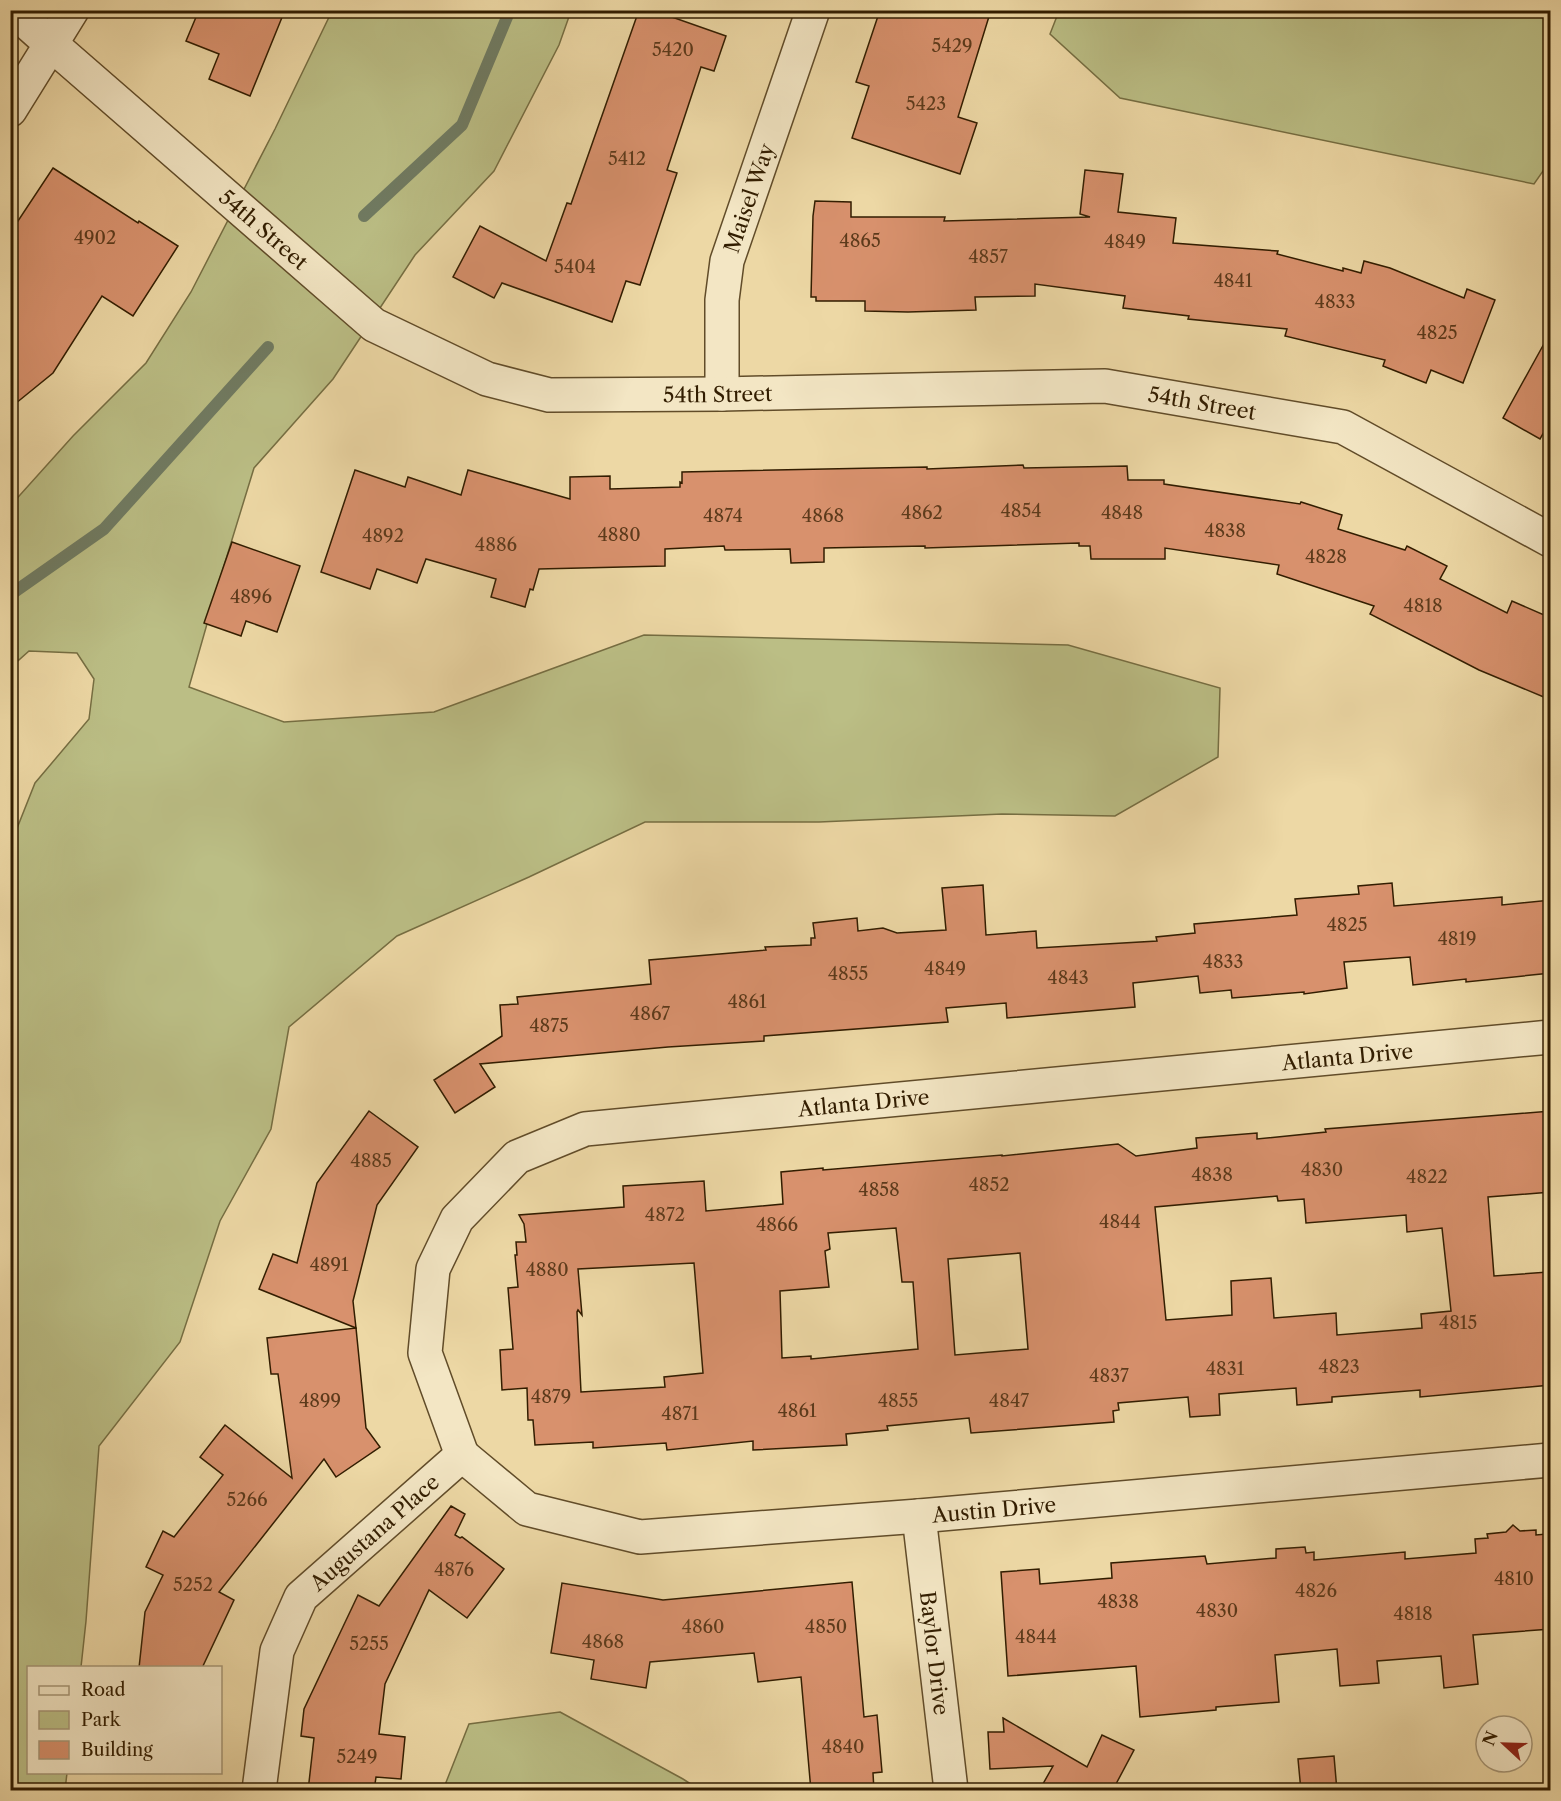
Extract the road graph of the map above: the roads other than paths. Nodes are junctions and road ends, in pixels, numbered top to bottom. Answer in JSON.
{"nodes":[{"id":1,"x":13,"y":10,"type":"edge"},
{"id":2,"x":72,"y":10,"type":"edge"},
{"id":3,"x":813,"y":10,"type":"edge"},
{"id":4,"x":51,"y":44,"type":"junction"},
{"id":5,"x":10,"y":110,"type":"edge"},
{"id":6,"x":722,"y":394,"type":"junction"},
{"id":7,"x":1551,"y":540,"type":"edge"},
{"id":8,"x":1551,"y":1037,"type":"edge"},
{"id":9,"x":462,"y":1455,"type":"junction"},
{"id":10,"x":1551,"y":1460,"type":"edge"},
{"id":11,"x":920,"y":1516,"type":"junction"},
{"id":12,"x":260,"y":1791,"type":"edge"},
{"id":13,"x":951,"y":1791,"type":"edge"}],
"edges":[{"from":1,"to":4,"type":"street","name":"54th Street"},
{"from":2,"to":4,"type":"street"},
{"from":3,"to":6,"type":"street","name":"Maisel Way"},
{"from":4,"to":5,"type":"street"},
{"from":4,"to":6,"type":"street","name":"54th Street"},
{"from":6,"to":7,"type":"street","name":"54th Street"},
{"from":8,"to":9,"type":"street","name":"Atlanta Drive"},
{"from":9,"to":11,"type":"street","name":"Austin Drive"},
{"from":9,"to":12,"type":"street","name":"Augustana Place"},
{"from":10,"to":11,"type":"street","name":"Austin Drive"},
{"from":11,"to":13,"type":"street","name":"Baylor Drive"}]}
